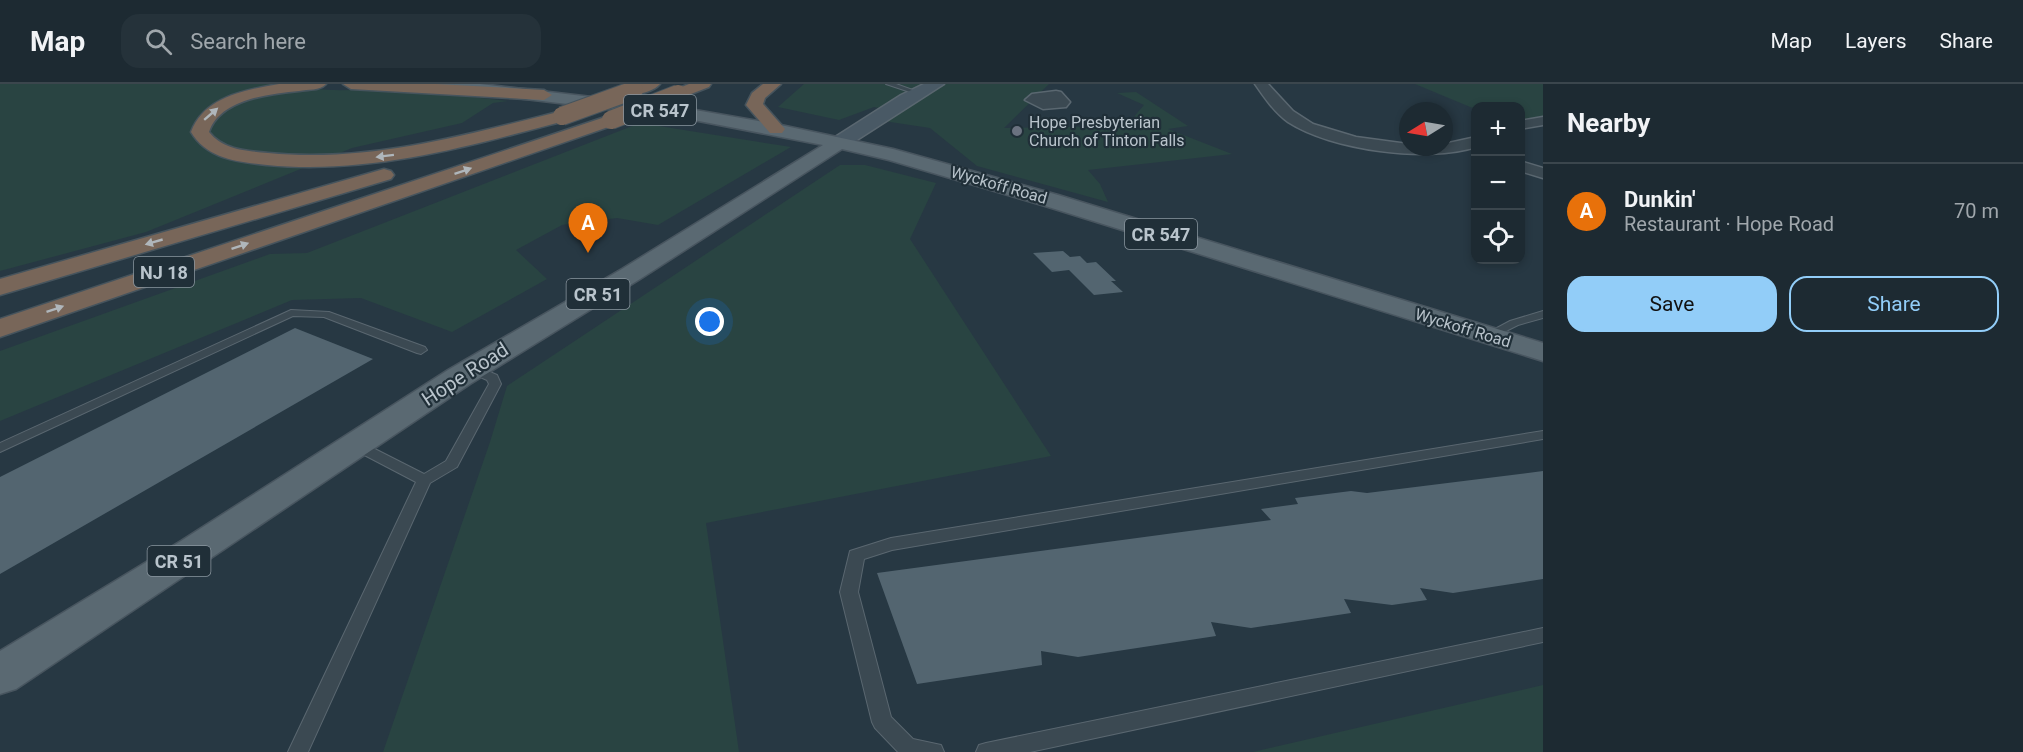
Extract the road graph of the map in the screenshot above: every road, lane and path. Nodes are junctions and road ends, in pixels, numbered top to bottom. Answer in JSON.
{"nodes":[{"id":1,"x":318,"y":84,"type":"edge"},
{"id":2,"x":351,"y":84,"type":"edge"},
{"id":3,"x":439,"y":84,"type":"edge"},
{"id":4,"x":652,"y":84,"type":"edge"},
{"id":5,"x":703,"y":84,"type":"edge"},
{"id":6,"x":772,"y":84,"type":"edge"},
{"id":7,"x":889,"y":84,"type":"edge"},
{"id":8,"x":936,"y":84,"type":"edge"},
{"id":9,"x":1069,"y":84,"type":"edge"},
{"id":10,"x":1261,"y":84,"type":"edge"},
{"id":11,"x":918,"y":93,"type":"junction"},
{"id":12,"x":544,"y":95,"type":"junction"},
{"id":13,"x":1056,"y":95,"type":"dead end"},
{"id":14,"x":553,"y":119,"type":"junction"},
{"id":15,"x":1543,"y":121,"type":"edge"},
{"id":16,"x":1525,"y":124,"type":"edge"},
{"id":17,"x":776,"y":129,"type":"junction"},
{"id":18,"x":839,"y":143,"type":"junction"},
{"id":19,"x":1471,"y":147,"type":"edge"},
{"id":20,"x":1525,"y":167,"type":"edge"},
{"id":21,"x":1543,"y":173,"type":"edge"},
{"id":22,"x":0,"y":287,"type":"edge"},
{"id":23,"x":1543,"y":314,"type":"edge"},
{"id":24,"x":0,"y":328,"type":"edge"},
{"id":25,"x":1488,"y":336,"type":"junction"},
{"id":26,"x":421,"y":350,"type":"dead end"},
{"id":27,"x":1543,"y":352,"type":"edge"},
{"id":28,"x":473,"y":369,"type":"junction"},
{"id":29,"x":1543,"y":435,"type":"edge"},
{"id":30,"x":356,"y":445,"type":"junction"},
{"id":31,"x":0,"y":448,"type":"edge"},
{"id":32,"x":424,"y":480,"type":"junction"},
{"id":33,"x":1543,"y":635,"type":"edge"},
{"id":34,"x":0,"y":675,"type":"edge"},
{"id":35,"x":298,"y":752,"type":"edge"},
{"id":36,"x":934,"y":752,"type":"edge"},
{"id":37,"x":986,"y":752,"type":"edge"}],
"edges":[{"from":14,"to":1,"type":"highway","one_way":true},
{"from":2,"to":12,"type":"highway"},
{"from":3,"to":12,"type":"main road","name":"Wyckoff Road","number":"CR 547"},
{"from":4,"to":14,"type":"highway","number":"NJ 18","bridge":true},
{"from":24,"to":5,"type":"highway","number":"NJ 18","one_way":true,"bridge":true},
{"from":6,"to":17,"type":"highway"},
{"from":7,"to":11,"type":"lane"},
{"from":8,"to":11,"type":"street","name":"Hope Road"},
{"from":9,"to":13,"type":"street"},
{"from":10,"to":19,"type":"street"},
{"from":11,"to":18,"type":"street","name":"Hope Road"},
{"from":12,"to":17,"type":"main road","name":"Wyckoff Road","number":"CR 547"},
{"from":14,"to":22,"type":"highway","number":"NJ 18","one_way":true},
{"from":15,"to":16,"type":"street"},
{"from":17,"to":18,"type":"main road","name":"Wyckoff Road","number":"CR 547"},
{"from":18,"to":25,"type":"main road","name":"Wyckoff Road","number":"CR 547"},
{"from":18,"to":28,"type":"main road","name":"Hope Road","number":"CR 51"},
{"from":20,"to":21,"type":"street"},
{"from":23,"to":25,"type":"lane"},
{"from":25,"to":27,"type":"main road","name":"Wyckoff Road","number":"CR 547"},
{"from":26,"to":31,"type":"lane"},
{"from":28,"to":30,"type":"main road","name":"Hope Road","number":"CR 51"},
{"from":28,"to":32,"type":"lane"},
{"from":29,"to":36,"type":"lane"},
{"from":30,"to":32,"type":"lane"},
{"from":30,"to":34,"type":"main road","name":"Hope Road","number":"CR 51"},
{"from":32,"to":35,"type":"lane"},
{"from":33,"to":37,"type":"lane"}]}
